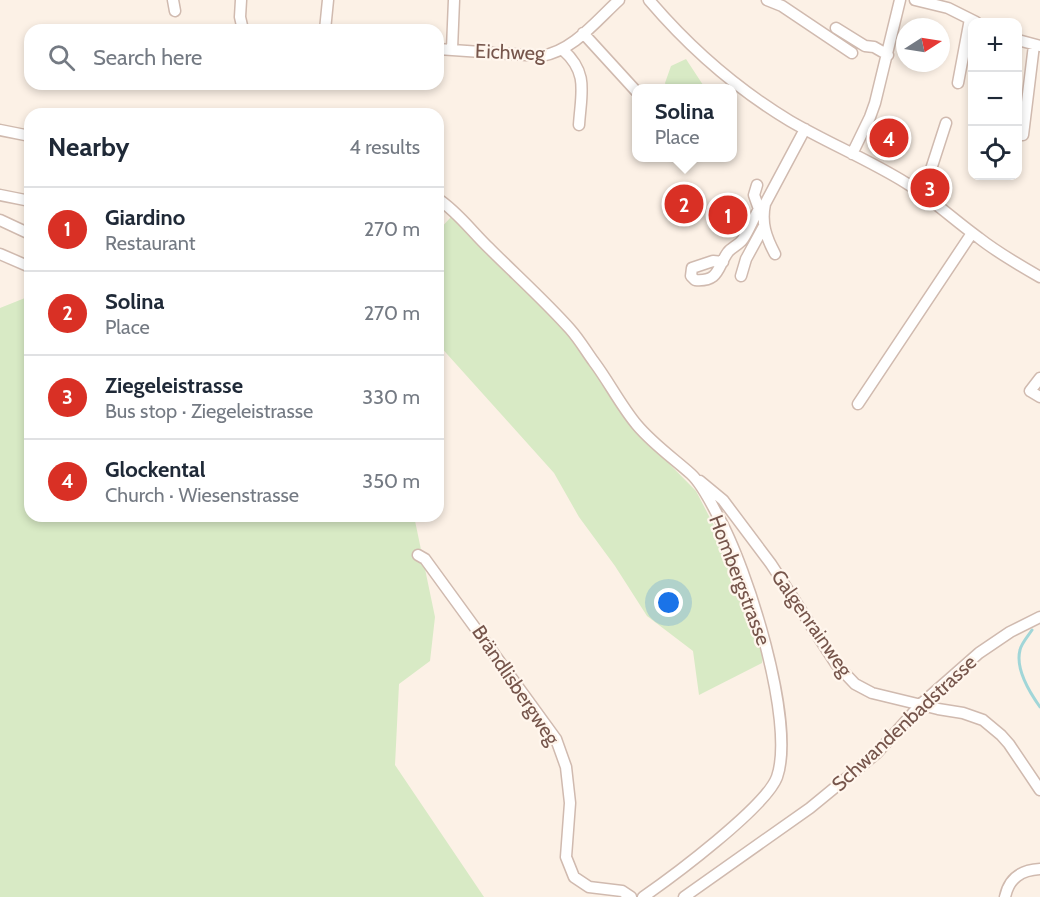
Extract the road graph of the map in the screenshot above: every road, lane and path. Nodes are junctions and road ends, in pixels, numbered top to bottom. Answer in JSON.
{"nodes":[{"id":1,"x":241,"y":0,"type":"edge"},
{"id":2,"x":327,"y":0,"type":"edge"},
{"id":3,"x":454,"y":0,"type":"edge"},
{"id":4,"x":620,"y":0,"type":"edge"},
{"id":5,"x":649,"y":0,"type":"edge"},
{"id":6,"x":767,"y":0,"type":"edge"},
{"id":7,"x":900,"y":0,"type":"edge"},
{"id":8,"x":915,"y":0,"type":"edge"},
{"id":9,"x":968,"y":18,"type":"edge"},
{"id":10,"x":242,"y":24,"type":"edge"},
{"id":11,"x":325,"y":24,"type":"edge"},
{"id":12,"x":836,"y":28,"type":"dead end"},
{"id":13,"x":583,"y":33,"type":"junction"},
{"id":14,"x":1022,"y":41,"type":"edge"},
{"id":15,"x":968,"y":42,"type":"edge"},
{"id":16,"x":1037,"y":45,"type":"edge"},
{"id":17,"x":444,"y":49,"type":"edge"},
{"id":18,"x":452,"y":49,"type":"junction"},
{"id":19,"x":563,"y":50,"type":"junction"},
{"id":20,"x":852,"y":53,"type":"dead end"},
{"id":21,"x":888,"y":56,"type":"junction"},
{"id":22,"x":958,"y":83,"type":"dead end"},
{"id":23,"x":632,"y":87,"type":"edge"},
{"id":24,"x":946,"y":123,"type":"dead end"},
{"id":25,"x":579,"y":125,"type":"dead end"},
{"id":26,"x":805,"y":129,"type":"junction"},
{"id":27,"x":0,"y":130,"type":"edge"},
{"id":28,"x":24,"y":135,"type":"edge"},
{"id":29,"x":1023,"y":135,"type":"dead end"},
{"id":30,"x":852,"y":154,"type":"junction"},
{"id":31,"x":0,"y":195,"type":"edge"},
{"id":32,"x":770,"y":195,"type":"junction"},
{"id":33,"x":923,"y":195,"type":"junction"},
{"id":34,"x":24,"y":200,"type":"edge"},
{"id":35,"x":444,"y":203,"type":"edge"},
{"id":36,"x":762,"y":217,"type":"junction"},
{"id":37,"x":0,"y":220,"type":"edge"},
{"id":38,"x":24,"y":231,"type":"edge"},
{"id":39,"x":972,"y":233,"type":"junction"},
{"id":40,"x":0,"y":254,"type":"edge"},
{"id":41,"x":775,"y":254,"type":"dead end"},
{"id":42,"x":723,"y":262,"type":"dead end"},
{"id":43,"x":24,"y":264,"type":"edge"},
{"id":44,"x":741,"y":276,"type":"dead end"},
{"id":45,"x":1040,"y":277,"type":"edge"},
{"id":46,"x":1040,"y":378,"type":"edge"},
{"id":47,"x":1040,"y":397,"type":"edge"},
{"id":48,"x":858,"y":404,"type":"dead end"},
{"id":49,"x":693,"y":476,"type":"junction"},
{"id":50,"x":418,"y":555,"type":"dead end"},
{"id":51,"x":1040,"y":617,"type":"edge"},
{"id":52,"x":921,"y":704,"type":"junction"},
{"id":53,"x":1040,"y":790,"type":"edge"},
{"id":54,"x":1040,"y":869,"type":"edge"},
{"id":55,"x":631,"y":897,"type":"edge"},
{"id":56,"x":642,"y":897,"type":"edge"},
{"id":57,"x":684,"y":897,"type":"edge"},
{"id":58,"x":1005,"y":897,"type":"edge"}],
"edges":[{"from":1,"to":10,"type":"street"},
{"from":2,"to":11,"type":"street"},
{"from":3,"to":18,"type":"street"},
{"from":4,"to":13,"type":"street","name":"Eichweg"},
{"from":5,"to":26,"type":"street"},
{"from":6,"to":20,"type":"street"},
{"from":7,"to":21,"type":"street"},
{"from":8,"to":9,"type":"street"},
{"from":12,"to":21,"type":"street"},
{"from":13,"to":19,"type":"street","name":"Eichweg"},
{"from":13,"to":23,"type":"street"},
{"from":14,"to":16,"type":"street"},
{"from":15,"to":22,"type":"street"},
{"from":16,"to":29,"type":"street"},
{"from":17,"to":18,"type":"street","name":"Eichweg"},
{"from":18,"to":19,"type":"street","name":"Eichweg"},
{"from":19,"to":25,"type":"street"},
{"from":21,"to":30,"type":"street"},
{"from":24,"to":33,"type":"street"},
{"from":26,"to":30,"type":"street"},
{"from":26,"to":32,"type":"street"},
{"from":27,"to":28,"type":"street"},
{"from":30,"to":33,"type":"street"},
{"from":31,"to":34,"type":"street"},
{"from":32,"to":36,"type":"street"},
{"from":32,"to":36,"type":"street"},
{"from":33,"to":39,"type":"street"},
{"from":35,"to":49,"type":"street","name":"Hombergstrasse"},
{"from":36,"to":41,"type":"street"},
{"from":36,"to":42,"type":"street"},
{"from":36,"to":44,"type":"street"},
{"from":37,"to":38,"type":"street"},
{"from":39,"to":45,"type":"street"},
{"from":39,"to":48,"type":"street"},
{"from":40,"to":43,"type":"street"},
{"from":46,"to":47,"type":"street"},
{"from":49,"to":52,"type":"street","name":"Galgenrainweg"},
{"from":49,"to":56,"type":"street","name":"Hombergstrasse"},
{"from":50,"to":55,"type":"street","name":"Brändlisbergweg"},
{"from":51,"to":52,"type":"street","name":"Schwandenbadstrasse"},
{"from":52,"to":53,"type":"street","name":"Galgenrainweg"},
{"from":52,"to":57,"type":"street","name":"Schwandenbadstrasse"},
{"from":54,"to":58,"type":"street"}]}
